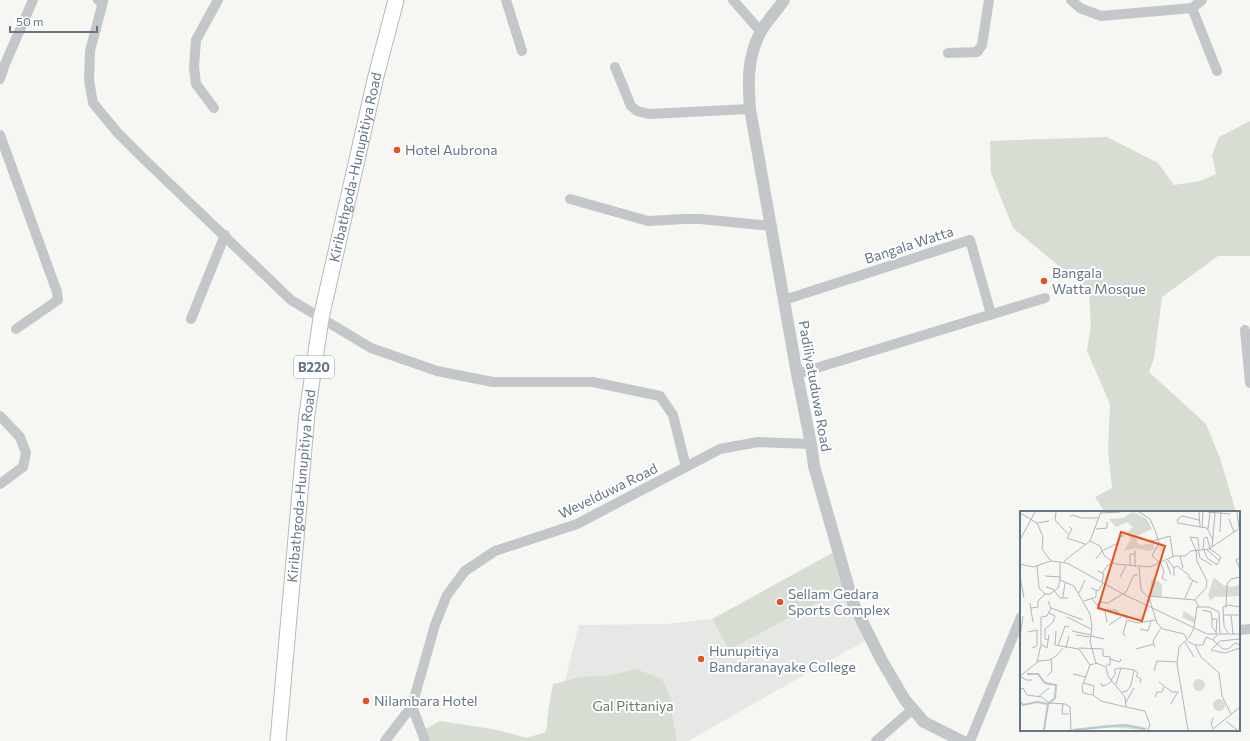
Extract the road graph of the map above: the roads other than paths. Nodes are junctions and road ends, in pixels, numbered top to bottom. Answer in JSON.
{"nodes":[{"id":1,"x":33,"y":0,"type":"edge"},
{"id":2,"x":98,"y":0,"type":"edge"},
{"id":3,"x":218,"y":0,"type":"edge"},
{"id":4,"x":396,"y":0,"type":"edge"},
{"id":5,"x":506,"y":0,"type":"edge"},
{"id":6,"x":733,"y":0,"type":"edge"},
{"id":7,"x":784,"y":0,"type":"edge"},
{"id":8,"x":989,"y":0,"type":"edge"},
{"id":9,"x":1071,"y":0,"type":"edge"},
{"id":10,"x":1202,"y":0,"type":"edge"},
{"id":11,"x":1192,"y":8,"type":"junction"},
{"id":12,"x":761,"y":32,"type":"junction"},
{"id":13,"x":522,"y":51,"type":"dead end"},
{"id":14,"x":948,"y":52,"type":"dead end"},
{"id":15,"x":615,"y":68,"type":"dead end"},
{"id":16,"x":1217,"y":71,"type":"dead end"},
{"id":17,"x":0,"y":79,"type":"edge"},
{"id":18,"x":214,"y":108,"type":"dead end"},
{"id":19,"x":750,"y":109,"type":"junction"},
{"id":20,"x":0,"y":135,"type":"edge"},
{"id":21,"x":570,"y":199,"type":"dead end"},
{"id":22,"x":772,"y":226,"type":"junction"},
{"id":23,"x":225,"y":235,"type":"junction"},
{"id":24,"x":1045,"y":298,"type":"dead end"},
{"id":25,"x":784,"y":300,"type":"junction"},
{"id":26,"x":991,"y":314,"type":"junction"},
{"id":27,"x":321,"y":318,"type":"junction"},
{"id":28,"x":191,"y":319,"type":"dead end"},
{"id":29,"x":16,"y":329,"type":"dead end"},
{"id":30,"x":1245,"y":330,"type":"dead end"},
{"id":31,"x":797,"y":374,"type":"junction"},
{"id":32,"x":1250,"y":383,"type":"edge"},
{"id":33,"x":0,"y":416,"type":"edge"},
{"id":34,"x":811,"y":444,"type":"junction"},
{"id":35,"x":686,"y":467,"type":"junction"},
{"id":36,"x":0,"y":484,"type":"edge"},
{"id":37,"x":1020,"y":619,"type":"edge"},
{"id":38,"x":1250,"y":629,"type":"edge"},
{"id":39,"x":1240,"y":630,"type":"edge"},
{"id":40,"x":412,"y":706,"type":"junction"},
{"id":41,"x":913,"y":709,"type":"junction"},
{"id":42,"x":278,"y":741,"type":"edge"},
{"id":43,"x":385,"y":741,"type":"edge"},
{"id":44,"x":425,"y":741,"type":"edge"},
{"id":45,"x":876,"y":741,"type":"edge"},
{"id":46,"x":962,"y":741,"type":"edge"},
{"id":47,"x":970,"y":741,"type":"edge"}],
"edges":[{"from":1,"to":17,"type":"street"},
{"from":2,"to":23,"type":"street"},
{"from":3,"to":18,"type":"street"},
{"from":4,"to":27,"type":"main road","name":"Kiribathgoda-Hunupitiya Road","number":"B220"},
{"from":5,"to":13,"type":"street"},
{"from":6,"to":12,"type":"street"},
{"from":7,"to":12,"type":"street","name":"Padiliyatuduwa Road"},
{"from":8,"to":14,"type":"street"},
{"from":9,"to":11,"type":"street"},
{"from":10,"to":11,"type":"street"},
{"from":11,"to":16,"type":"street"},
{"from":12,"to":19,"type":"street","name":"Padiliyatuduwa Road"},
{"from":15,"to":19,"type":"street"},
{"from":19,"to":22,"type":"street","name":"Padiliyatuduwa Road"},
{"from":20,"to":29,"type":"street"},
{"from":21,"to":22,"type":"street"},
{"from":22,"to":25,"type":"street","name":"Padiliyatuduwa Road"},
{"from":23,"to":27,"type":"street"},
{"from":23,"to":28,"type":"street"},
{"from":24,"to":26,"type":"street"},
{"from":25,"to":26,"type":"street","name":"Bangala Watta"},
{"from":25,"to":31,"type":"street","name":"Padiliyatuduwa Road"},
{"from":26,"to":31,"type":"street"},
{"from":27,"to":35,"type":"street"},
{"from":27,"to":42,"type":"main road","name":"Kiribathgoda-Hunupitiya Road","number":"B220"},
{"from":30,"to":32,"type":"street"},
{"from":31,"to":34,"type":"street","name":"Padiliyatuduwa Road"},
{"from":33,"to":36,"type":"street"},
{"from":34,"to":35,"type":"street","name":"Wevelduwa Road"},
{"from":34,"to":41,"type":"street","name":"Padiliyatuduwa Road"},
{"from":35,"to":40,"type":"street","name":"Wevelduwa Road"},
{"from":37,"to":47,"type":"street"},
{"from":38,"to":39,"type":"street"},
{"from":40,"to":43,"type":"street","name":"Wevelduwa Road"},
{"from":40,"to":44,"type":"street"},
{"from":41,"to":45,"type":"street"},
{"from":41,"to":46,"type":"street","name":"Padiliyatuduwa Road"}]}
